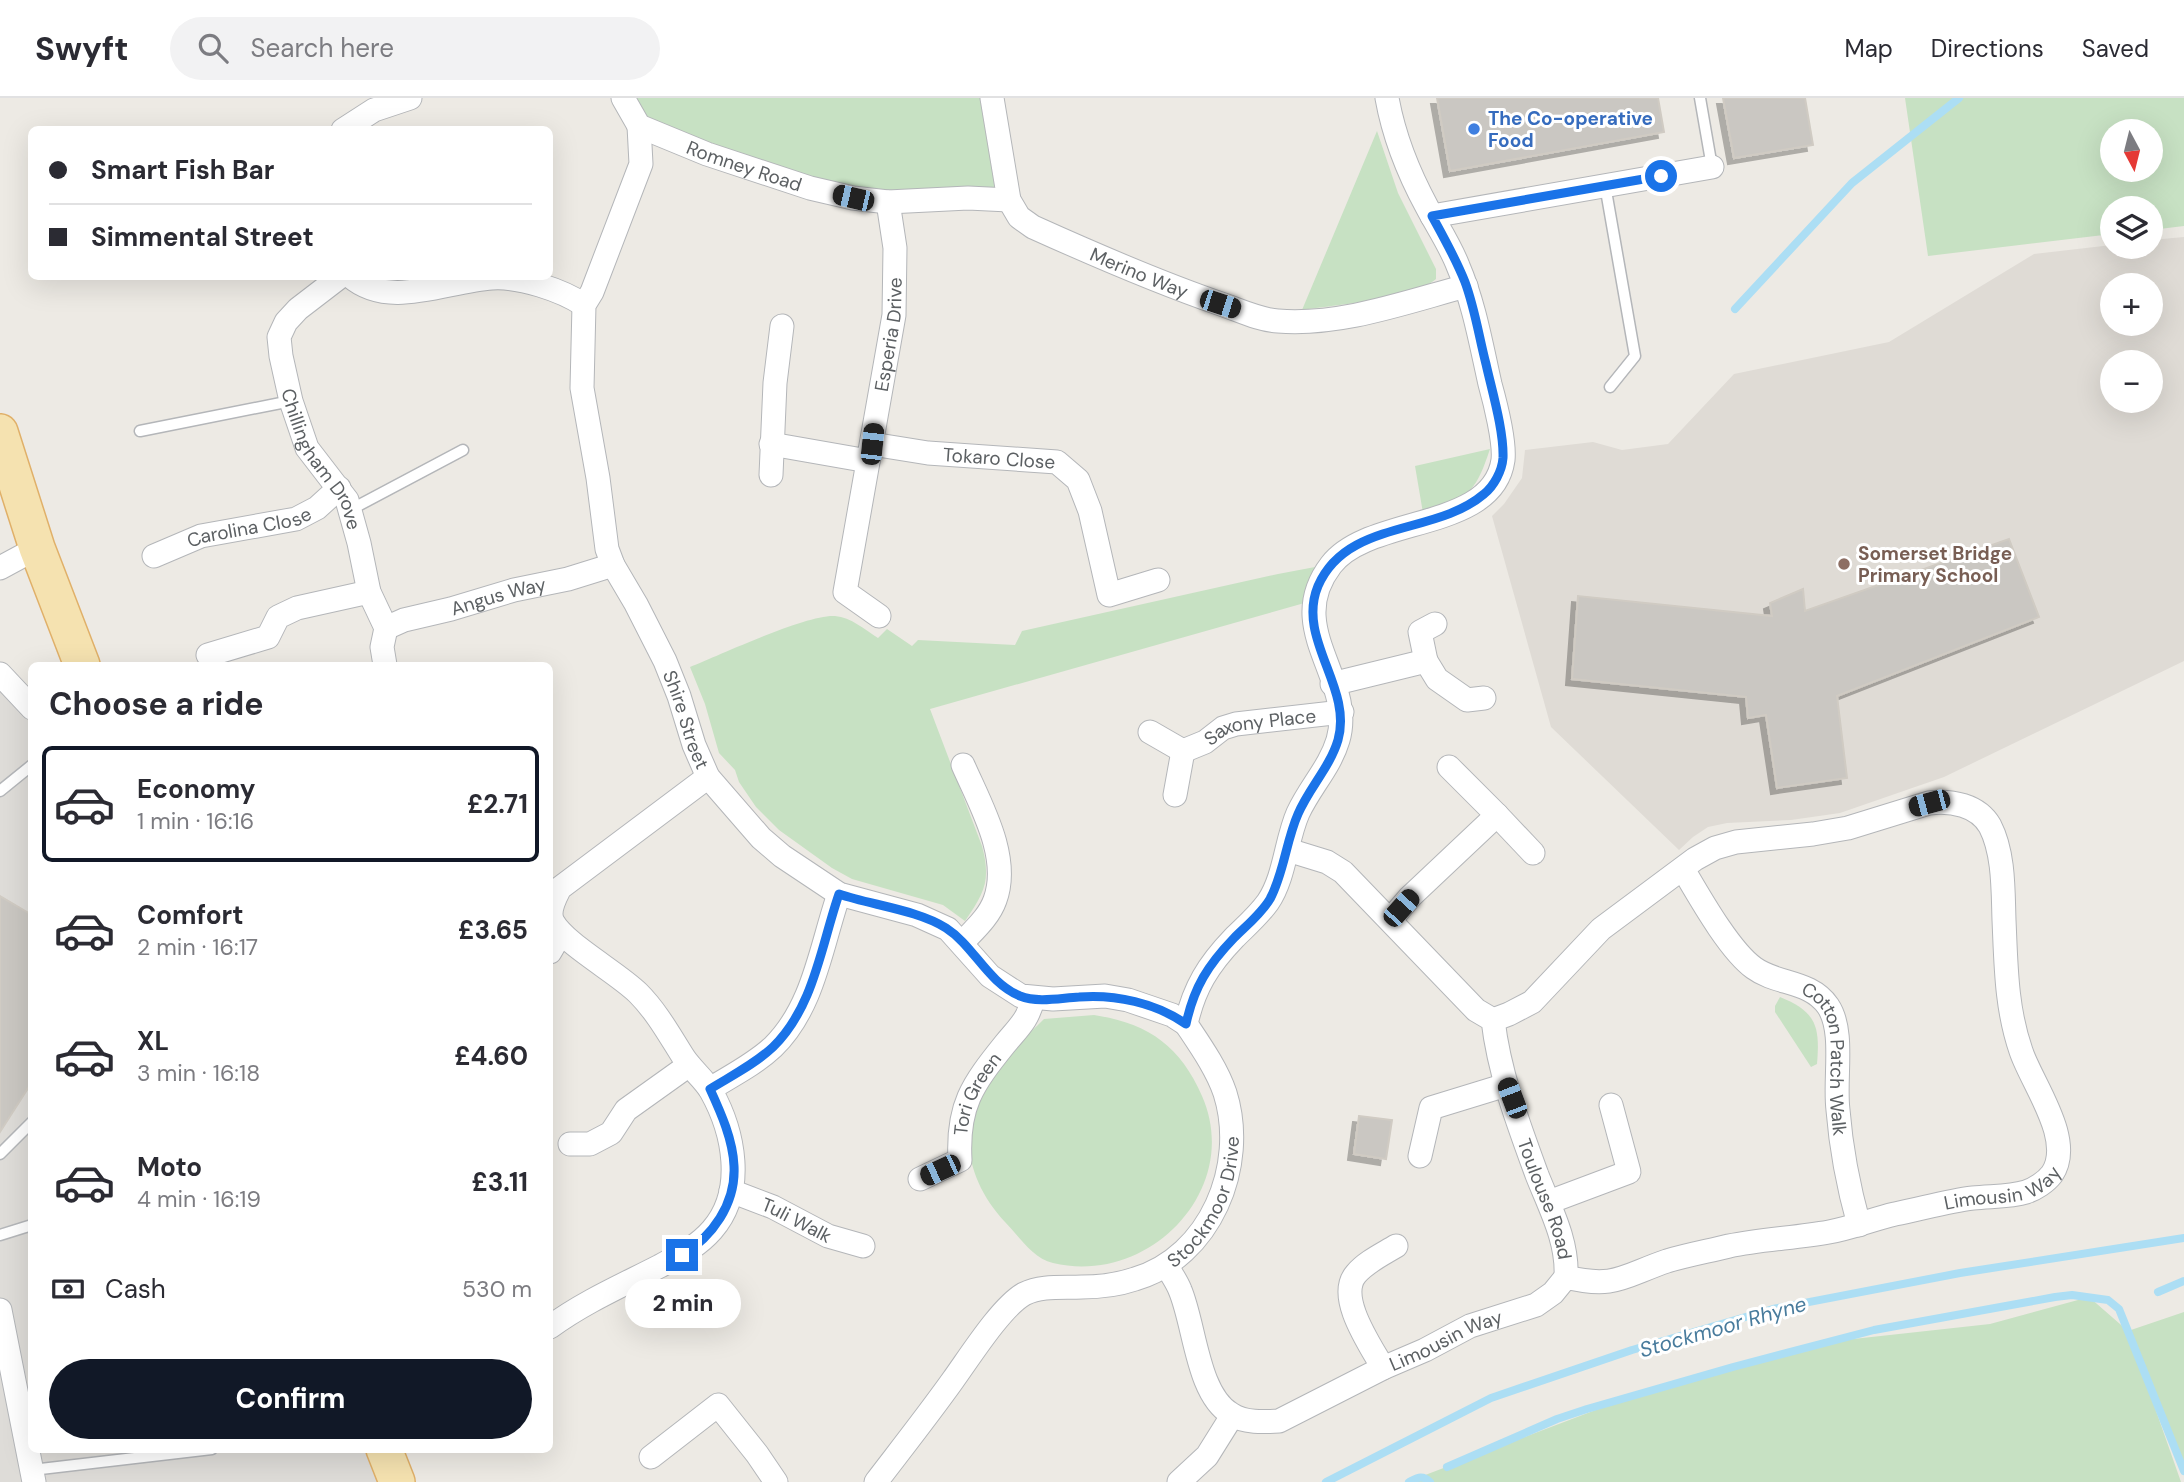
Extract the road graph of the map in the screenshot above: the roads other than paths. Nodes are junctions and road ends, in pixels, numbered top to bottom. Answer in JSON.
{"nodes":[{"id":1,"x":410,"y":98,"type":"edge"},
{"id":2,"x":623,"y":98,"type":"edge"},
{"id":3,"x":992,"y":98,"type":"edge"},
{"id":4,"x":1387,"y":98,"type":"edge"},
{"id":5,"x":1700,"y":98,"type":"edge"},
{"id":6,"x":372,"y":104,"type":"edge"},
{"id":7,"x":347,"y":126,"type":"edge"},
{"id":8,"x":639,"y":126,"type":"junction"},
{"id":9,"x":1712,"y":167,"type":"joint"},
{"id":10,"x":1605,"y":185,"type":"junction"},
{"id":11,"x":1009,"y":200,"type":"junction"},
{"id":12,"x":888,"y":202,"type":"junction"},
{"id":13,"x":1432,"y":216,"type":"junction"},
{"id":14,"x":336,"y":280,"type":"edge"},
{"id":15,"x":356,"y":280,"type":"edge"},
{"id":16,"x":481,"y":280,"type":"edge"},
{"id":17,"x":518,"y":280,"type":"edge"},
{"id":18,"x":1466,"y":286,"type":"junction"},
{"id":19,"x":584,"y":305,"type":"junction"},
{"id":20,"x":782,"y":326,"type":"dead end"},
{"id":21,"x":1611,"y":387,"type":"dead end"},
{"id":22,"x":291,"y":401,"type":"junction"},
{"id":23,"x":140,"y":431,"type":"dead end"},
{"id":24,"x":0,"y":432,"type":"edge"},
{"id":25,"x":771,"y":444,"type":"junction"},
{"id":26,"x":463,"y":450,"type":"dead end"},
{"id":27,"x":870,"y":453,"type":"junction"},
{"id":28,"x":771,"y":475,"type":"dead end"},
{"id":29,"x":339,"y":488,"type":"junction"},
{"id":30,"x":350,"y":510,"type":"junction"},
{"id":31,"x":37,"y":548,"type":"junction"},
{"id":32,"x":154,"y":556,"type":"dead end"},
{"id":33,"x":612,"y":565,"type":"junction"},
{"id":34,"x":0,"y":568,"type":"edge"},
{"id":35,"x":1158,"y":580,"type":"dead end"},
{"id":36,"x":369,"y":592,"type":"junction"},
{"id":37,"x":878,"y":616,"type":"dead end"},
{"id":38,"x":1435,"y":624,"type":"dead end"},
{"id":39,"x":386,"y":628,"type":"junction"},
{"id":40,"x":208,"y":654,"type":"dead end"},
{"id":41,"x":1426,"y":661,"type":"junction"},
{"id":42,"x":81,"y":662,"type":"edge"},
{"id":43,"x":384,"y":662,"type":"edge"},
{"id":44,"x":0,"y":674,"type":"edge"},
{"id":45,"x":1332,"y":684,"type":"junction"},
{"id":46,"x":1484,"y":698,"type":"dead end"},
{"id":47,"x":28,"y":705,"type":"edge"},
{"id":48,"x":1342,"y":712,"type":"junction"},
{"id":49,"x":1150,"y":732,"type":"dead end"},
{"id":50,"x":1183,"y":751,"type":"junction"},
{"id":51,"x":963,"y":765,"type":"dead end"},
{"id":52,"x":1449,"y":766,"type":"dead end"},
{"id":53,"x":28,"y":768,"type":"edge"},
{"id":54,"x":708,"y":777,"type":"junction"},
{"id":55,"x":0,"y":791,"type":"edge"},
{"id":56,"x":1175,"y":795,"type":"dead end"},
{"id":57,"x":1497,"y":815,"type":"junction"},
{"id":58,"x":1288,"y":850,"type":"junction"},
{"id":59,"x":1533,"y":853,"type":"dead end"},
{"id":60,"x":1682,"y":869,"type":"junction"},
{"id":61,"x":839,"y":894,"type":"junction"},
{"id":62,"x":553,"y":901,"type":"edge"},
{"id":63,"x":1391,"y":919,"type":"junction"},
{"id":64,"x":555,"y":943,"type":"edge"},
{"id":65,"x":962,"y":943,"type":"junction"},
{"id":66,"x":1033,"y":999,"type":"junction"},
{"id":67,"x":1493,"y":1020,"type":"junction"},
{"id":68,"x":1186,"y":1024,"type":"junction"},
{"id":69,"x":689,"y":1065,"type":"junction"},
{"id":70,"x":1506,"y":1085,"type":"junction"},
{"id":71,"x":710,"y":1089,"type":"junction"},
{"id":72,"x":1611,"y":1105,"type":"dead end"},
{"id":73,"x":28,"y":1126,"type":"edge"},
{"id":74,"x":570,"y":1144,"type":"dead end"},
{"id":75,"x":0,"y":1154,"type":"edge"},
{"id":76,"x":1420,"y":1156,"type":"dead end"},
{"id":77,"x":920,"y":1179,"type":"dead end"},
{"id":78,"x":732,"y":1191,"type":"junction"},
{"id":79,"x":1549,"y":1202,"type":"junction"},
{"id":80,"x":1859,"y":1225,"type":"junction"},
{"id":81,"x":28,"y":1226,"type":"edge"},
{"id":82,"x":0,"y":1235,"type":"edge"},
{"id":83,"x":863,"y":1245,"type":"dead end"},
{"id":84,"x":1396,"y":1246,"type":"dead end"},
{"id":85,"x":1167,"y":1266,"type":"junction"},
{"id":86,"x":1566,"y":1277,"type":"junction"},
{"id":87,"x":0,"y":1310,"type":"edge"},
{"id":88,"x":553,"y":1325,"type":"edge"},
{"id":89,"x":1383,"y":1368,"type":"junction"},
{"id":90,"x":1232,"y":1416,"type":"junction"},
{"id":91,"x":187,"y":1453,"type":"edge"},
{"id":92,"x":386,"y":1453,"type":"edge"},
{"id":93,"x":651,"y":1457,"type":"dead end"},
{"id":94,"x":30,"y":1478,"type":"edge"},
{"id":95,"x":397,"y":1482,"type":"edge"},
{"id":96,"x":776,"y":1482,"type":"edge"},
{"id":97,"x":876,"y":1482,"type":"edge"},
{"id":98,"x":1179,"y":1482,"type":"edge"}],
"edges":[{"from":1,"to":6,"type":"street"},
{"from":2,"to":8,"type":"street"},
{"from":3,"to":11,"type":"street"},
{"from":4,"to":13,"type":"street"},
{"from":5,"to":9,"type":"lane"},
{"from":6,"to":7,"type":"street"},
{"from":8,"to":12,"type":"street","name":"Romney Road"},
{"from":8,"to":19,"type":"street","name":"Shire Street"},
{"from":9,"to":10,"type":"street"},
{"from":10,"to":13,"type":"street"},
{"from":10,"to":21,"type":"lane"},
{"from":11,"to":12,"type":"street","name":"Romney Road"},
{"from":11,"to":18,"type":"street","name":"Merino Way"},
{"from":12,"to":27,"type":"street","name":"Esperia Drive"},
{"from":13,"to":18,"type":"street"},
{"from":14,"to":22,"type":"street","name":"Chillingham Drove"},
{"from":15,"to":16,"type":"street"},
{"from":17,"to":19,"type":"street"},
{"from":18,"to":45,"type":"street"},
{"from":19,"to":33,"type":"street","name":"Shire Street"},
{"from":20,"to":25,"type":"street"},
{"from":22,"to":23,"type":"lane"},
{"from":22,"to":29,"type":"street","name":"Chillingham Drove"},
{"from":24,"to":31,"type":"main road"},
{"from":25,"to":27,"type":"street"},
{"from":25,"to":28,"type":"street"},
{"from":26,"to":30,"type":"lane"},
{"from":27,"to":35,"type":"street","name":"Tokaro Close"},
{"from":27,"to":37,"type":"street","name":"Esperia Drive"},
{"from":29,"to":30,"type":"street","name":"Chillingham Drove"},
{"from":29,"to":32,"type":"street","name":"Carolina Close"},
{"from":30,"to":36,"type":"street","name":"Chillingham Drove"},
{"from":31,"to":34,"type":"street"},
{"from":31,"to":42,"type":"main road"},
{"from":33,"to":39,"type":"street","name":"Angus Way"},
{"from":33,"to":54,"type":"street","name":"Shire Street"},
{"from":36,"to":39,"type":"street","name":"Chillingham Drove"},
{"from":36,"to":40,"type":"street"},
{"from":38,"to":41,"type":"street"},
{"from":39,"to":43,"type":"street","name":"Chillingham Drove"},
{"from":41,"to":45,"type":"street"},
{"from":41,"to":46,"type":"street"},
{"from":44,"to":47,"type":"street"},
{"from":45,"to":48,"type":"street"},
{"from":48,"to":50,"type":"street","name":"Saxony Place"},
{"from":48,"to":58,"type":"street"},
{"from":49,"to":50,"type":"street","name":"Saxony Place"},
{"from":50,"to":56,"type":"street","name":"Saxony Place"},
{"from":51,"to":65,"type":"street"},
{"from":52,"to":57,"type":"street"},
{"from":53,"to":55,"type":"lane"},
{"from":54,"to":61,"type":"street","name":"Shire Street"},
{"from":54,"to":62,"type":"street"},
{"from":57,"to":59,"type":"street"},
{"from":57,"to":63,"type":"street"},
{"from":58,"to":63,"type":"street"},
{"from":58,"to":68,"type":"street"},
{"from":60,"to":67,"type":"street","name":"Limousin Way"},
{"from":60,"to":80,"type":"street","name":"Cotton Patch Walk"},
{"from":60,"to":80,"type":"street","name":"Limousin Way"},
{"from":61,"to":65,"type":"street","name":"Shire Street"},
{"from":61,"to":71,"type":"street"},
{"from":63,"to":67,"type":"street"},
{"from":64,"to":69,"type":"street"},
{"from":65,"to":66,"type":"street","name":"Shire Street"},
{"from":66,"to":68,"type":"street","name":"Shire Street"},
{"from":66,"to":77,"type":"street","name":"Tori Green"},
{"from":67,"to":70,"type":"street","name":"Toulouse Road"},
{"from":68,"to":85,"type":"street","name":"Stockmoor Drive"},
{"from":69,"to":71,"type":"street"},
{"from":69,"to":74,"type":"street"},
{"from":70,"to":76,"type":"street"},
{"from":70,"to":79,"type":"street","name":"Toulouse Road"},
{"from":71,"to":78,"type":"street"},
{"from":72,"to":79,"type":"street"},
{"from":73,"to":75,"type":"lane"},
{"from":78,"to":83,"type":"street","name":"Tuli Walk"},
{"from":78,"to":88,"type":"street"},
{"from":79,"to":86,"type":"street","name":"Toulouse Road"},
{"from":80,"to":86,"type":"street","name":"Limousin Way"},
{"from":81,"to":82,"type":"lane"},
{"from":84,"to":89,"type":"street"},
{"from":85,"to":90,"type":"street"},
{"from":85,"to":97,"type":"street","name":"Stockmoor Drive"},
{"from":86,"to":89,"type":"street","name":"Limousin Way"},
{"from":87,"to":94,"type":"street"},
{"from":89,"to":90,"type":"street","name":"Limousin Way"},
{"from":90,"to":98,"type":"street"},
{"from":91,"to":94,"type":"lane"},
{"from":92,"to":95,"type":"main road"},
{"from":93,"to":96,"type":"street"}]}
